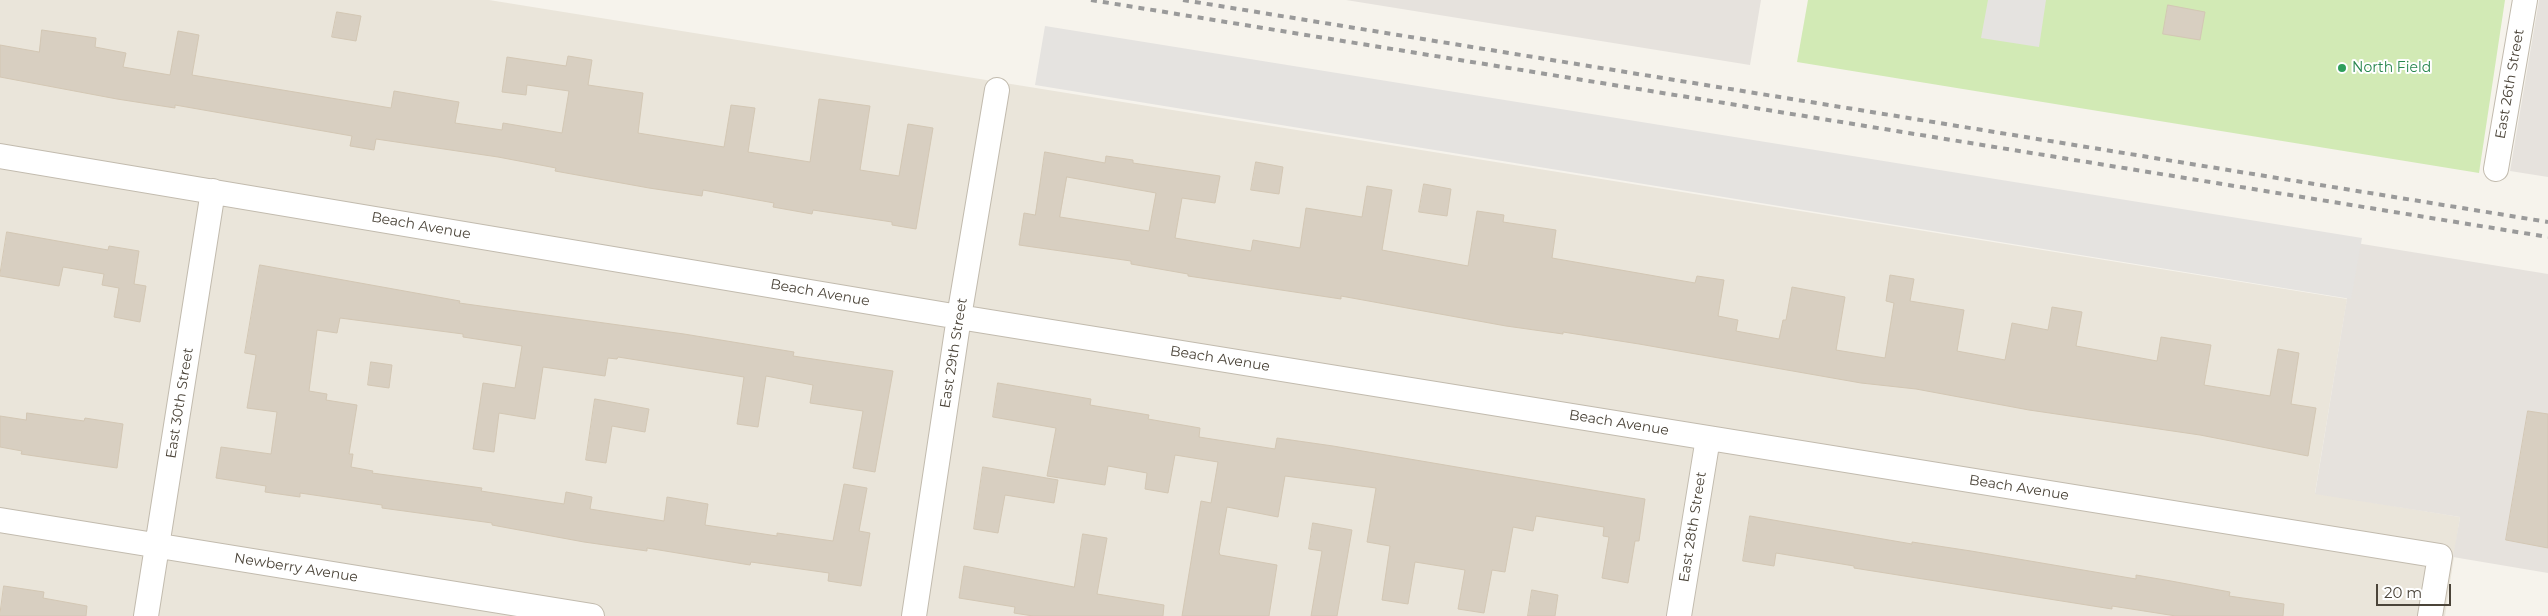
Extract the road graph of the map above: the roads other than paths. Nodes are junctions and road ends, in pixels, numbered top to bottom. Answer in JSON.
{"nodes":[{"id":1,"x":2524,"y":0,"type":"edge"},
{"id":2,"x":998,"y":90,"type":"dead end"},
{"id":3,"x":0,"y":156,"type":"edge"},
{"id":4,"x":2496,"y":169,"type":"dead end"},
{"id":5,"x":213,"y":191,"type":"junction"},
{"id":6,"x":960,"y":317,"type":"junction"},
{"id":7,"x":1708,"y":438,"type":"junction"},
{"id":8,"x":0,"y":520,"type":"edge"},
{"id":9,"x":158,"y":545,"type":"junction"},
{"id":10,"x":146,"y":616,"type":"edge"},
{"id":11,"x":592,"y":616,"type":"edge"},
{"id":12,"x":914,"y":616,"type":"edge"},
{"id":13,"x":1679,"y":616,"type":"edge"},
{"id":14,"x":2430,"y":616,"type":"edge"}],
"edges":[{"from":1,"to":4,"type":"street","name":"East 26th Street"},
{"from":2,"to":6,"type":"street","name":"East 29th Street"},
{"from":3,"to":5,"type":"street","name":"Beach Avenue"},
{"from":5,"to":6,"type":"street","name":"Beach Avenue"},
{"from":5,"to":9,"type":"street","name":"East 30th Street"},
{"from":6,"to":7,"type":"street","name":"Beach Avenue"},
{"from":6,"to":12,"type":"street","name":"East 29th Street"},
{"from":7,"to":13,"type":"street","name":"East 28th Street"},
{"from":7,"to":14,"type":"street","name":"Beach Avenue"},
{"from":8,"to":9,"type":"street","name":"Newberry Avenue"},
{"from":9,"to":10,"type":"street","name":"East 30th Street"},
{"from":9,"to":11,"type":"street","name":"Newberry Avenue"}]}
